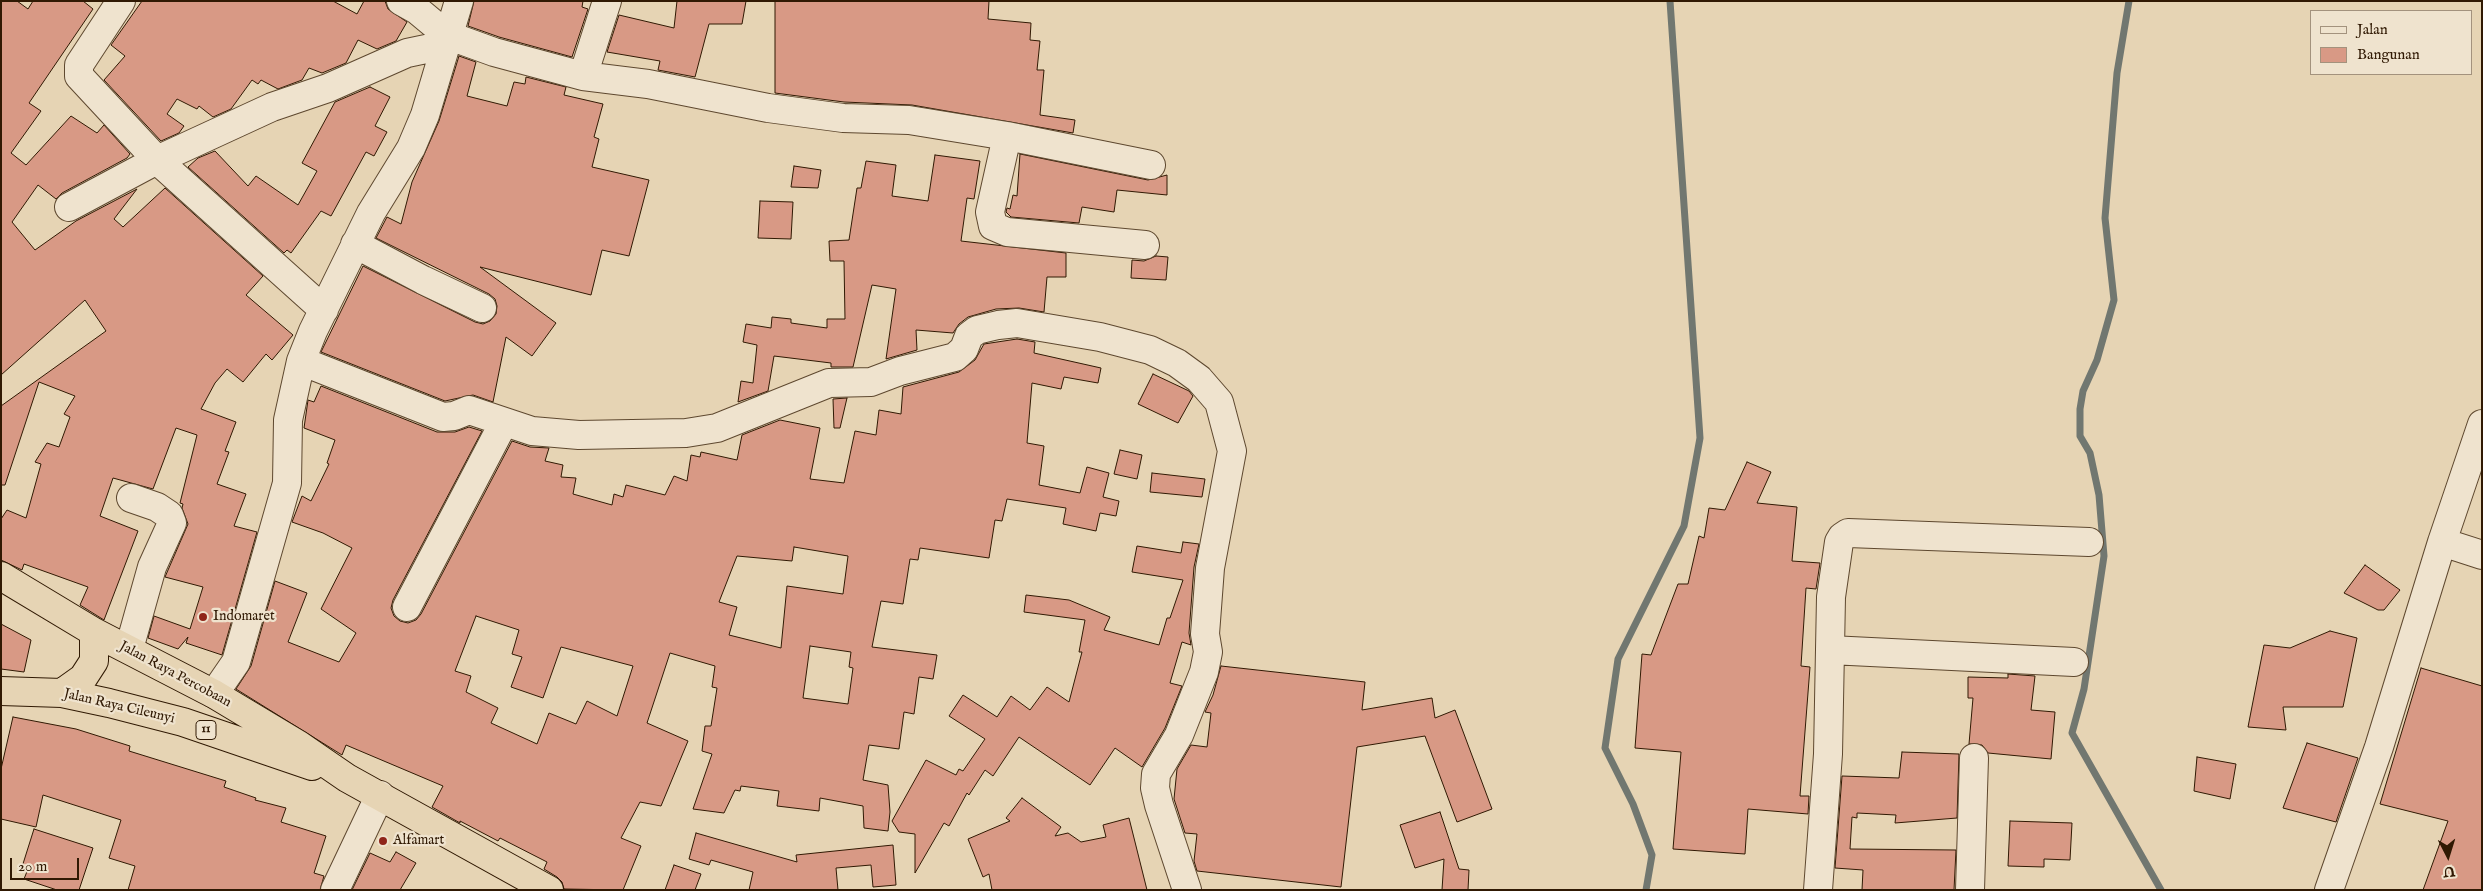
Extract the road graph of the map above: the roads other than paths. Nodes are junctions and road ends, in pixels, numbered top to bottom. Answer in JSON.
{"nodes":[{"id":1,"x":121,"y":1,"type":"edge"},
{"id":2,"x":401,"y":1,"type":"edge"},
{"id":3,"x":459,"y":1,"type":"edge"},
{"id":4,"x":607,"y":1,"type":"edge"},
{"id":5,"x":446,"y":40,"type":"junction"},
{"id":6,"x":583,"y":76,"type":"junction"},
{"id":7,"x":1007,"y":136,"type":"junction"},
{"id":8,"x":157,"y":160,"type":"junction"},
{"id":9,"x":1151,"y":165,"type":"dead end"},
{"id":10,"x":69,"y":207,"type":"dead end"},
{"id":11,"x":355,"y":244,"type":"junction"},
{"id":12,"x":1145,"y":245,"type":"dead end"},
{"id":13,"x":482,"y":308,"type":"dead end"},
{"id":14,"x":324,"y":310,"type":"junction"},
{"id":15,"x":301,"y":361,"type":"junction"},
{"id":16,"x":504,"y":422,"type":"junction"},
{"id":17,"x":2482,"y":424,"type":"edge"},
{"id":18,"x":131,"y":498,"type":"dead end"},
{"id":19,"x":2089,"y":542,"type":"dead end"},
{"id":20,"x":2442,"y":542,"type":"junction"},
{"id":21,"x":2482,"y":555,"type":"edge"},
{"id":22,"x":1,"y":576,"type":"edge"},
{"id":23,"x":407,"y":607,"type":"dead end"},
{"id":24,"x":94,"y":632,"type":"junction"},
{"id":25,"x":129,"y":649,"type":"junction"},
{"id":26,"x":1830,"y":650,"type":"junction"},
{"id":27,"x":2074,"y":662,"type":"dead end"},
{"id":28,"x":1,"y":691,"type":"edge"},
{"id":29,"x":62,"y":693,"type":"junction"},
{"id":30,"x":214,"y":694,"type":"junction"},
{"id":31,"x":1974,"y":758,"type":"dead end"},
{"id":32,"x":347,"y":778,"type":"junction"},
{"id":33,"x":380,"y":795,"type":"junction"},
{"id":34,"x":533,"y":886,"type":"edge"},
{"id":35,"x":335,"y":890,"type":"edge"},
{"id":36,"x":1187,"y":890,"type":"edge"},
{"id":37,"x":1818,"y":890,"type":"edge"},
{"id":38,"x":1970,"y":890,"type":"edge"},
{"id":39,"x":2329,"y":890,"type":"edge"}],
"edges":[{"from":1,"to":8,"type":"street"},
{"from":2,"to":5,"type":"street"},
{"from":3,"to":5,"type":"street"},
{"from":4,"to":6,"type":"street"},
{"from":5,"to":6,"type":"street"},
{"from":5,"to":8,"type":"street"},
{"from":5,"to":11,"type":"street"},
{"from":6,"to":7,"type":"street"},
{"from":7,"to":9,"type":"street"},
{"from":7,"to":12,"type":"street"},
{"from":8,"to":10,"type":"street"},
{"from":8,"to":14,"type":"street"},
{"from":11,"to":13,"type":"street"},
{"from":11,"to":14,"type":"street"},
{"from":14,"to":15,"type":"street"},
{"from":15,"to":16,"type":"street"},
{"from":15,"to":30,"type":"street"},
{"from":16,"to":23,"type":"street"},
{"from":16,"to":36,"type":"street"},
{"from":17,"to":20,"type":"street"},
{"from":18,"to":25,"type":"street"},
{"from":19,"to":26,"type":"street"},
{"from":20,"to":21,"type":"street"},
{"from":20,"to":39,"type":"street"},
{"from":22,"to":24,"type":"highway","name":"Jalan Raya Percobaan","number":"11"},
{"from":24,"to":25,"type":"highway","name":"Jalan Raya Percobaan","number":"11"},
{"from":24,"to":29,"type":"highway"},
{"from":25,"to":30,"type":"highway","name":"Jalan Raya Percobaan","number":"11"},
{"from":26,"to":27,"type":"street"},
{"from":26,"to":37,"type":"street"},
{"from":28,"to":29,"type":"highway","name":"Jalan Raya Cileunyi","number":"11"},
{"from":29,"to":32,"type":"highway","name":"Jalan Raya Cileunyi","number":"11"},
{"from":30,"to":32,"type":"highway","name":"Jalan Raya Percobaan","number":"11"},
{"from":31,"to":38,"type":"street"},
{"from":32,"to":33,"type":"highway","number":"11"},
{"from":33,"to":34,"type":"highway","number":"11"},
{"from":33,"to":35,"type":"street"}]}
